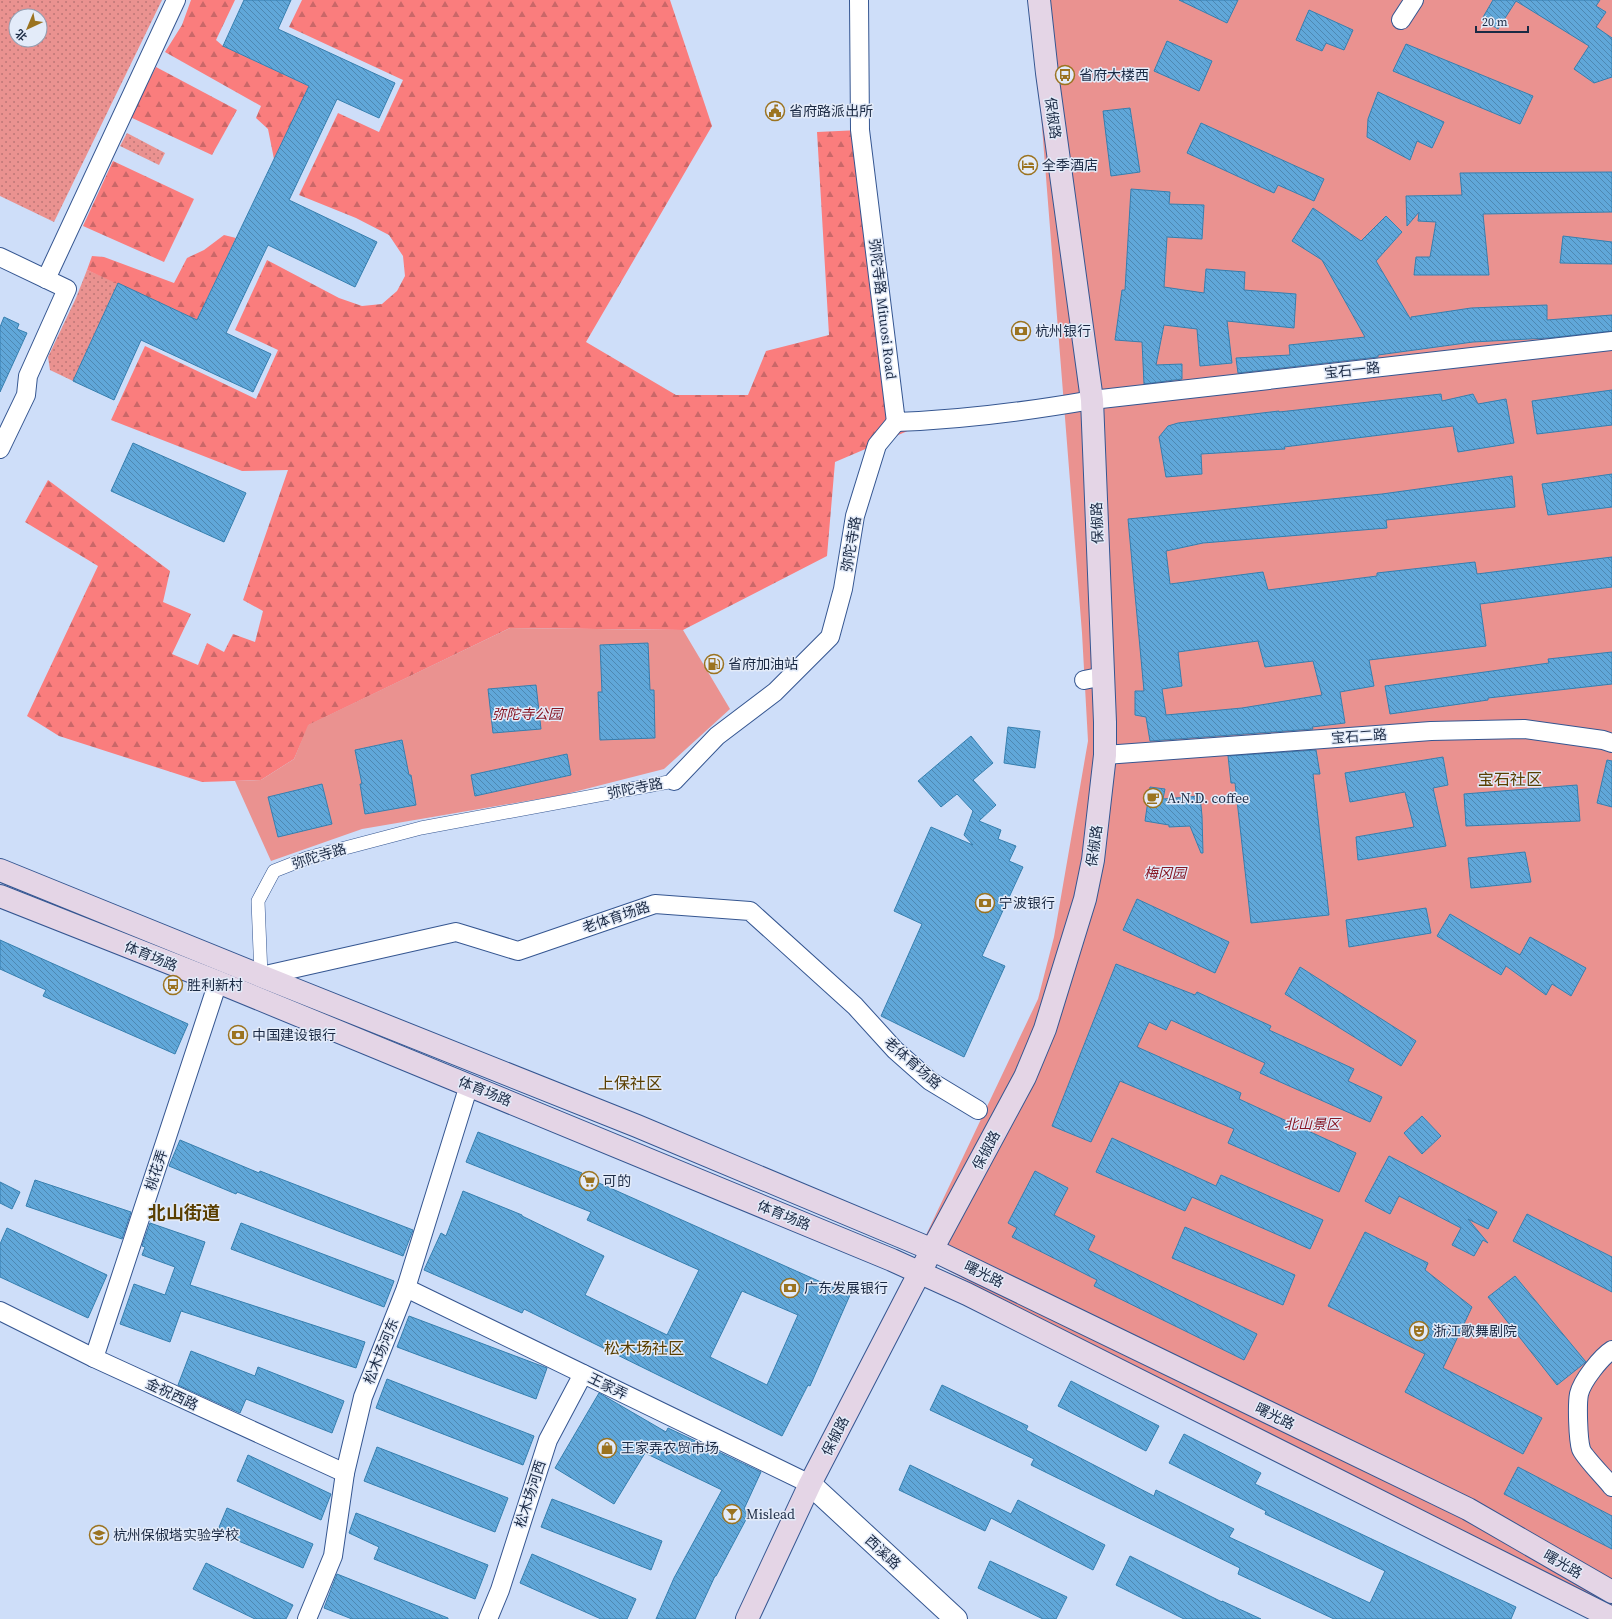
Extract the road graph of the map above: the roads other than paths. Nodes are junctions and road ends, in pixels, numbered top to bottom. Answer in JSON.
{"nodes":[{"id":1,"x":176,"y":0,"type":"edge"},
{"id":2,"x":859,"y":0,"type":"edge"},
{"id":3,"x":1039,"y":0,"type":"edge"},
{"id":4,"x":1414,"y":0,"type":"edge"},
{"id":5,"x":1401,"y":20,"type":"dead end"},
{"id":6,"x":0,"y":257,"type":"edge"},
{"id":7,"x":46,"y":279,"type":"junction"},
{"id":8,"x":1612,"y":341,"type":"edge"},
{"id":9,"x":1092,"y":400,"type":"junction"},
{"id":10,"x":896,"y":422,"type":"junction"},
{"id":11,"x":0,"y":449,"type":"edge"},
{"id":12,"x":1612,"y":743,"type":"edge"},
{"id":13,"x":1105,"y":755,"type":"junction"},
{"id":14,"x":674,"y":781,"type":"joint"},
{"id":15,"x":0,"y":870,"type":"edge"},
{"id":16,"x":0,"y":896,"type":"edge"},
{"id":17,"x":261,"y":976,"type":"junction"},
{"id":18,"x":218,"y":982,"type":"junction"},
{"id":19,"x":469,"y":1085,"type":"junction"},
{"id":20,"x":978,"y":1110,"type":"dead end"},
{"id":21,"x":933,"y":1250,"type":"junction"},
{"id":22,"x":920,"y":1273,"type":"junction"},
{"id":23,"x":406,"y":1288,"type":"junction"},
{"id":24,"x":967,"y":1294,"type":"joint"},
{"id":25,"x":0,"y":1311,"type":"edge"},
{"id":26,"x":1612,"y":1350,"type":"edge"},
{"id":27,"x":94,"y":1358,"type":"junction"},
{"id":28,"x":583,"y":1374,"type":"junction"},
{"id":29,"x":346,"y":1473,"type":"junction"},
{"id":30,"x":810,"y":1484,"type":"junction"},
{"id":31,"x":1612,"y":1487,"type":"edge"},
{"id":32,"x":1612,"y":1592,"type":"edge"},
{"id":33,"x":1612,"y":1618,"type":"edge"},
{"id":34,"x":307,"y":1619,"type":"edge"},
{"id":35,"x":488,"y":1619,"type":"edge"},
{"id":36,"x":747,"y":1619,"type":"edge"},
{"id":37,"x":956,"y":1619,"type":"edge"}],
"edges":[{"from":1,"to":7,"type":"street"},
{"from":2,"to":10,"type":"street","name":"弥陀寺路 Mituosi Road"},
{"from":3,"to":9,"type":"main road","name":"保俶路"},
{"from":4,"to":5,"type":"street"},
{"from":6,"to":7,"type":"street"},
{"from":7,"to":11,"type":"street"},
{"from":8,"to":9,"type":"street","name":"宝石一路"},
{"from":9,"to":10,"type":"street"},
{"from":9,"to":13,"type":"main road","name":"保俶路"},
{"from":10,"to":14,"type":"street","name":"弥陀寺路"},
{"from":12,"to":13,"type":"street","name":"宝石二路"},
{"from":13,"to":21,"type":"main road","name":"保俶路"},
{"from":14,"to":17,"type":"street","name":"弥陀寺路"},
{"from":15,"to":17,"type":"main road","name":"体育场路"},
{"from":16,"to":18,"type":"main road","name":"体育场路"},
{"from":17,"to":20,"type":"street","name":"老体育场路"},
{"from":17,"to":21,"type":"main road","name":"体育场路"},
{"from":18,"to":19,"type":"main road","name":"体育场路"},
{"from":18,"to":27,"type":"street","name":"桃花弄"},
{"from":19,"to":22,"type":"main road","name":"体育场路"},
{"from":19,"to":23,"type":"street","name":"松木场河东"},
{"from":21,"to":22,"type":"main road","name":"保俶路"},
{"from":21,"to":32,"type":"main road","name":"曙光路"},
{"from":22,"to":24,"type":"main road","name":"体育场路"},
{"from":22,"to":30,"type":"main road","name":"保俶路"},
{"from":23,"to":28,"type":"street","name":"王家弄"},
{"from":23,"to":29,"type":"street","name":"松木场河东"},
{"from":24,"to":33,"type":"main road","name":"曙光路"},
{"from":25,"to":27,"type":"street","name":"金祝西路"},
{"from":26,"to":31,"type":"street"},
{"from":27,"to":29,"type":"street","name":"金祝西路"},
{"from":28,"to":30,"type":"street","name":"王家弄"},
{"from":28,"to":35,"type":"street","name":"松木场河西"},
{"from":29,"to":34,"type":"street","name":"松木场河东"},
{"from":30,"to":36,"type":"main road","name":"保俶路"},
{"from":30,"to":37,"type":"street","name":"西溪路"}]}
